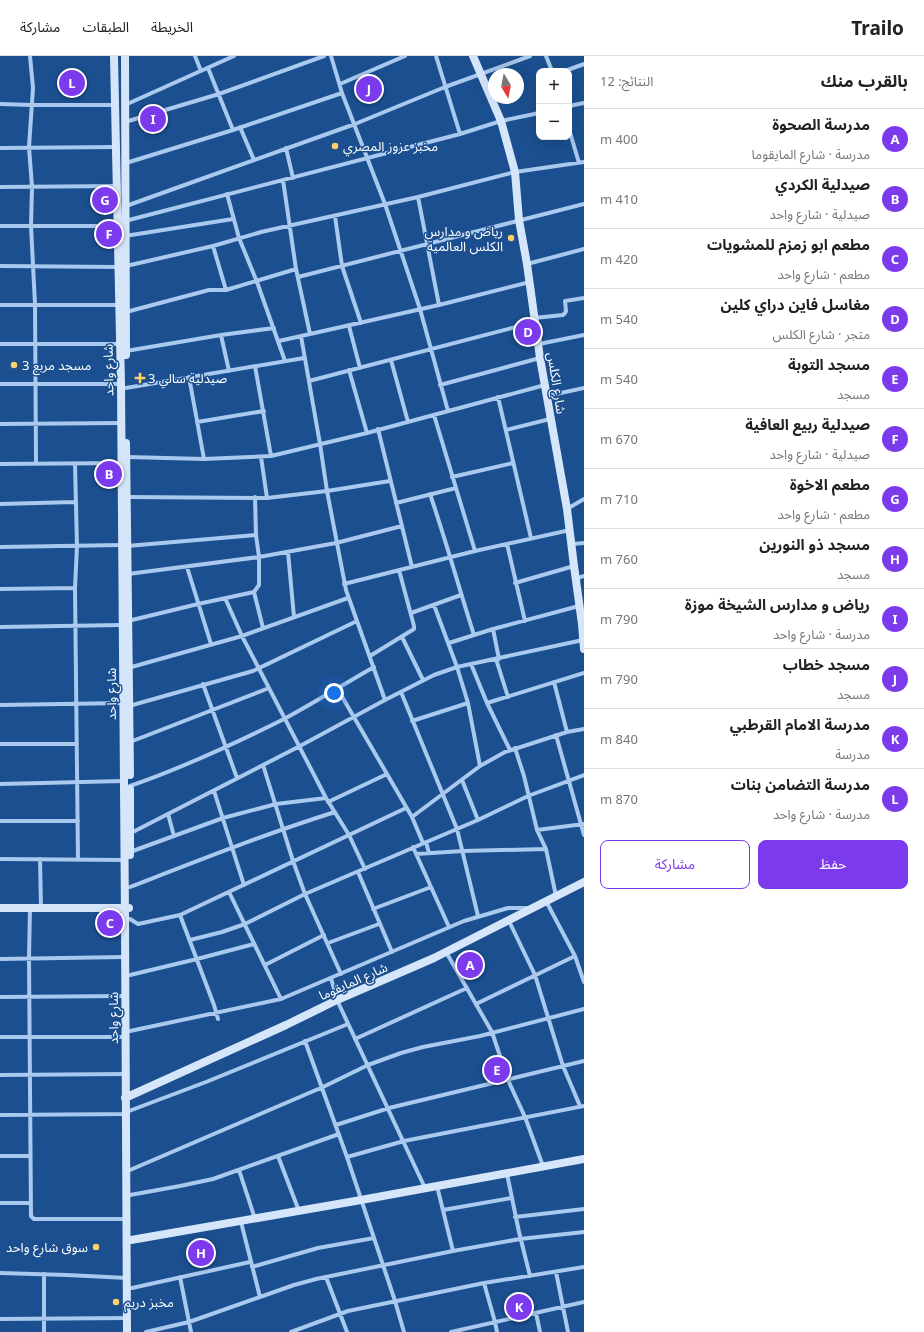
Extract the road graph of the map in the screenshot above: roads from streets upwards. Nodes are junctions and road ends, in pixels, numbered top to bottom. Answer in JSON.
{"nodes":[{"id":1,"x":30,"y":56,"type":"edge"},
{"id":2,"x":114,"y":56,"type":"edge"},
{"id":3,"x":125,"y":56,"type":"edge"},
{"id":4,"x":195,"y":56,"type":"edge"},
{"id":5,"x":234,"y":56,"type":"edge"},
{"id":6,"x":324,"y":56,"type":"edge"},
{"id":7,"x":331,"y":56,"type":"edge"},
{"id":8,"x":405,"y":56,"type":"edge"},
{"id":9,"x":436,"y":56,"type":"edge"},
{"id":10,"x":473,"y":56,"type":"edge"},
{"id":11,"x":530,"y":56,"type":"edge"},
{"id":12,"x":546,"y":56,"type":"edge"},
{"id":13,"x":584,"y":64,"type":"edge"},
{"id":14,"x":208,"y":68,"type":"junction"},
{"id":15,"x":551,"y":68,"type":"edge"},
{"id":16,"x":572,"y":68,"type":"edge"},
{"id":17,"x":201,"y":71,"type":"junction"},
{"id":18,"x":482,"y":75,"type":"junction"},
{"id":19,"x":340,"y":84,"type":"junction"},
{"id":20,"x":444,"y":88,"type":"junction"},
{"id":21,"x":342,"y":93,"type":"junction"},
{"id":22,"x":219,"y":94,"type":"junction"},
{"id":23,"x":584,"y":103,"type":"edge"},
{"id":24,"x":0,"y":104,"type":"edge"},
{"id":25,"x":32,"y":105,"type":"junction"},
{"id":26,"x":115,"y":105,"type":"junction"},
{"id":27,"x":125,"y":105,"type":"junction"},
{"id":28,"x":572,"y":105,"type":"edge"},
{"id":29,"x":536,"y":114,"type":"edge"},
{"id":30,"x":501,"y":121,"type":"junction"},
{"id":31,"x":125,"y":122,"type":"junction"},
{"id":32,"x":354,"y":124,"type":"junction"},
{"id":33,"x":240,"y":127,"type":"junction"},
{"id":34,"x":233,"y":130,"type":"junction"},
{"id":35,"x":460,"y":134,"type":"junction"},
{"id":36,"x":572,"y":137,"type":"edge"},
{"id":37,"x":29,"y":147,"type":"junction"},
{"id":38,"x":116,"y":147,"type":"junction"},
{"id":39,"x":0,"y":148,"type":"edge"},
{"id":40,"x":286,"y":148,"type":"junction"},
{"id":41,"x":368,"y":157,"type":"junction"},
{"id":42,"x":254,"y":160,"type":"junction"},
{"id":43,"x":125,"y":163,"type":"junction"},
{"id":44,"x":582,"y":163,"type":"edge"},
{"id":45,"x":515,"y":172,"type":"junction"},
{"id":46,"x":293,"y":178,"type":"junction"},
{"id":47,"x":283,"y":180,"type":"junction"},
{"id":48,"x":116,"y":186,"type":"junction"},
{"id":49,"x":0,"y":187,"type":"edge"},
{"id":50,"x":32,"y":187,"type":"junction"},
{"id":51,"x":227,"y":194,"type":"junction"},
{"id":52,"x":418,"y":197,"type":"junction"},
{"id":53,"x":385,"y":204,"type":"junction"},
{"id":54,"x":584,"y":204,"type":"edge"},
{"id":55,"x":125,"y":207,"type":"junction"},
{"id":56,"x":335,"y":216,"type":"junction"},
{"id":57,"x":233,"y":219,"type":"junction"},
{"id":58,"x":519,"y":220,"type":"junction"},
{"id":59,"x":125,"y":221,"type":"junction"},
{"id":60,"x":291,"y":225,"type":"junction"},
{"id":61,"x":0,"y":226,"type":"edge"},
{"id":62,"x":31,"y":226,"type":"junction"},
{"id":63,"x":117,"y":226,"type":"junction"},
{"id":64,"x":125,"y":236,"type":"junction"},
{"id":65,"x":239,"y":238,"type":"junction"},
{"id":66,"x":427,"y":245,"type":"junction"},
{"id":67,"x":213,"y":246,"type":"junction"},
{"id":68,"x":584,"y":248,"type":"edge"},
{"id":69,"x":400,"y":251,"type":"junction"},
{"id":70,"x":527,"y":264,"type":"junction"},
{"id":71,"x":0,"y":266,"type":"edge"},
{"id":72,"x":33,"y":266,"type":"junction"},
{"id":73,"x":122,"y":266,"type":"junction"},
{"id":74,"x":342,"y":266,"type":"junction"},
{"id":75,"x":296,"y":269,"type":"junction"},
{"id":76,"x":298,"y":277,"type":"junction"},
{"id":77,"x":257,"y":282,"type":"junction"},
{"id":78,"x":530,"y":282,"type":"junction"},
{"id":79,"x":226,"y":290,"type":"junction"},
{"id":80,"x":584,"y":298,"type":"edge"},
{"id":81,"x":35,"y":304,"type":"junction"},
{"id":82,"x":0,"y":305,"type":"edge"},
{"id":83,"x":120,"y":305,"type":"junction"},
{"id":84,"x":439,"y":305,"type":"junction"},
{"id":85,"x":420,"y":309,"type":"junction"},
{"id":86,"x":126,"y":312,"type":"junction"},
{"id":87,"x":535,"y":320,"type":"junction"},
{"id":88,"x":361,"y":323,"type":"junction"},
{"id":89,"x":349,"y":326,"type":"junction"},
{"id":90,"x":274,"y":328,"type":"junction"},
{"id":91,"x":310,"y":334,"type":"junction"},
{"id":92,"x":221,"y":335,"type":"junction"},
{"id":93,"x":584,"y":335,"type":"edge"},
{"id":94,"x":301,"y":336,"type":"junction"},
{"id":95,"x":279,"y":340,"type":"junction"},
{"id":96,"x":0,"y":344,"type":"edge"},
{"id":97,"x":35,"y":344,"type":"junction"},
{"id":98,"x":120,"y":344,"type":"junction"},
{"id":99,"x":539,"y":344,"type":"junction"},
{"id":100,"x":430,"y":349,"type":"junction"},
{"id":101,"x":126,"y":351,"type":"junction"},
{"id":102,"x":304,"y":358,"type":"junction"},
{"id":103,"x":540,"y":358,"type":"junction"},
{"id":104,"x":391,"y":360,"type":"junction"},
{"id":105,"x":285,"y":361,"type":"junction"},
{"id":106,"x":256,"y":366,"type":"junction"},
{"id":107,"x":360,"y":368,"type":"junction"},
{"id":108,"x":349,"y":370,"type":"junction"},
{"id":109,"x":229,"y":371,"type":"junction"},
{"id":110,"x":189,"y":377,"type":"junction"},
{"id":111,"x":309,"y":381,"type":"junction"},
{"id":112,"x":0,"y":384,"type":"edge"},
{"id":113,"x":35,"y":384,"type":"junction"},
{"id":114,"x":440,"y":385,"type":"junction"},
{"id":115,"x":545,"y":385,"type":"junction"},
{"id":116,"x":123,"y":386,"type":"junction"},
{"id":117,"x":584,"y":388,"type":"edge"},
{"id":118,"x":547,"y":396,"type":"junction"},
{"id":119,"x":498,"y":397,"type":"junction"},
{"id":120,"x":264,"y":411,"type":"junction"},
{"id":121,"x":448,"y":411,"type":"junction"},
{"id":122,"x":434,"y":415,"type":"junction"},
{"id":123,"x":550,"y":419,"type":"junction"},
{"id":124,"x":197,"y":422,"type":"junction"},
{"id":125,"x":408,"y":422,"type":"junction"},
{"id":126,"x":121,"y":423,"type":"junction"},
{"id":127,"x":0,"y":424,"type":"edge"},
{"id":128,"x":36,"y":424,"type":"junction"},
{"id":129,"x":378,"y":429,"type":"junction"},
{"id":130,"x":506,"y":430,"type":"junction"},
{"id":131,"x":124,"y":432,"type":"junction"},
{"id":132,"x":367,"y":433,"type":"junction"},
{"id":133,"x":320,"y":444,"type":"junction"},
{"id":134,"x":271,"y":456,"type":"junction"},
{"id":135,"x":261,"y":457,"type":"junction"},
{"id":136,"x":204,"y":459,"type":"junction"},
{"id":137,"x":124,"y":460,"type":"junction"},
{"id":138,"x":36,"y":463,"type":"junction"},
{"id":139,"x":513,"y":463,"type":"junction"},
{"id":140,"x":0,"y":464,"type":"edge"},
{"id":141,"x":75,"y":464,"type":"junction"},
{"id":142,"x":452,"y":477,"type":"junction"},
{"id":143,"x":390,"y":482,"type":"junction"},
{"id":144,"x":456,"y":488,"type":"junction"},
{"id":145,"x":327,"y":492,"type":"junction"},
{"id":146,"x":430,"y":494,"type":"junction"},
{"id":147,"x":127,"y":497,"type":"junction"},
{"id":148,"x":255,"y":497,"type":"junction"},
{"id":149,"x":267,"y":498,"type":"junction"},
{"id":150,"x":584,"y":499,"type":"edge"},
{"id":151,"x":76,"y":502,"type":"junction"},
{"id":152,"x":396,"y":502,"type":"junction"},
{"id":153,"x":0,"y":504,"type":"edge"},
{"id":154,"x":567,"y":509,"type":"junction"},
{"id":155,"x":402,"y":526,"type":"junction"},
{"id":156,"x":570,"y":530,"type":"junction"},
{"id":157,"x":256,"y":535,"type":"junction"},
{"id":158,"x":531,"y":538,"type":"junction"},
{"id":159,"x":336,"y":543,"type":"junction"},
{"id":160,"x":584,"y":543,"type":"edge"},
{"id":161,"x":506,"y":544,"type":"junction"},
{"id":162,"x":571,"y":544,"type":"junction"},
{"id":163,"x":124,"y":545,"type":"junction"},
{"id":164,"x":77,"y":546,"type":"junction"},
{"id":165,"x":0,"y":547,"type":"edge"},
{"id":166,"x":476,"y":551,"type":"junction"},
{"id":167,"x":288,"y":552,"type":"junction"},
{"id":168,"x":259,"y":557,"type":"junction"},
{"id":169,"x":452,"y":557,"type":"junction"},
{"id":170,"x":574,"y":566,"type":"junction"},
{"id":171,"x":187,"y":567,"type":"junction"},
{"id":172,"x":412,"y":567,"type":"junction"},
{"id":173,"x":399,"y":570,"type":"junction"},
{"id":174,"x":128,"y":574,"type":"junction"},
{"id":175,"x":584,"y":576,"type":"edge"},
{"id":176,"x":575,"y":579,"type":"junction"},
{"id":177,"x":515,"y":583,"type":"junction"},
{"id":178,"x":344,"y":584,"type":"junction"},
{"id":179,"x":75,"y":588,"type":"junction"},
{"id":180,"x":0,"y":589,"type":"edge"},
{"id":181,"x":254,"y":592,"type":"junction"},
{"id":182,"x":461,"y":595,"type":"junction"},
{"id":183,"x":225,"y":598,"type":"junction"},
{"id":184,"x":348,"y":598,"type":"junction"},
{"id":185,"x":198,"y":604,"type":"junction"},
{"id":186,"x":434,"y":605,"type":"junction"},
{"id":187,"x":579,"y":606,"type":"junction"},
{"id":188,"x":411,"y":613,"type":"junction"},
{"id":189,"x":294,"y":617,"type":"junction"},
{"id":190,"x":357,"y":621,"type":"junction"},
{"id":191,"x":525,"y":621,"type":"junction"},
{"id":192,"x":583,"y":623,"type":"edge"},
{"id":193,"x":75,"y":626,"type":"junction"},
{"id":194,"x":0,"y":627,"type":"edge"},
{"id":195,"x":125,"y":628,"type":"junction"},
{"id":196,"x":263,"y":628,"type":"junction"},
{"id":197,"x":493,"y":629,"type":"junction"},
{"id":198,"x":474,"y":635,"type":"junction"},
{"id":199,"x":242,"y":636,"type":"junction"},
{"id":200,"x":402,"y":637,"type":"junction"},
{"id":201,"x":584,"y":638,"type":"edge"},
{"id":202,"x":449,"y":643,"type":"junction"},
{"id":203,"x":211,"y":644,"type":"junction"},
{"id":204,"x":584,"y":649,"type":"edge"},
{"id":205,"x":370,"y":656,"type":"junction"},
{"id":206,"x":498,"y":659,"type":"junction"},
{"id":207,"x":471,"y":664,"type":"junction"},
{"id":208,"x":457,"y":666,"type":"junction"},
{"id":209,"x":374,"y":667,"type":"junction"},
{"id":210,"x":128,"y":668,"type":"junction"},
{"id":211,"x":258,"y":668,"type":"junction"},
{"id":212,"x":584,"y":673,"type":"edge"},
{"id":213,"x":423,"y":680,"type":"junction"},
{"id":214,"x":554,"y":682,"type":"junction"},
{"id":215,"x":204,"y":684,"type":"junction"},
{"id":216,"x":269,"y":688,"type":"junction"},
{"id":217,"x":337,"y":688,"type":"junction"},
{"id":218,"x":401,"y":692,"type":"junction"},
{"id":219,"x":508,"y":697,"type":"junction"},
{"id":220,"x":385,"y":700,"type":"junction"},
{"id":221,"x":468,"y":703,"type":"junction"},
{"id":222,"x":486,"y":703,"type":"junction"},
{"id":223,"x":0,"y":705,"type":"edge"},
{"id":224,"x":76,"y":705,"type":"junction"},
{"id":225,"x":126,"y":705,"type":"junction"},
{"id":226,"x":213,"y":710,"type":"junction"},
{"id":227,"x":354,"y":717,"type":"junction"},
{"id":228,"x":284,"y":718,"type":"junction"},
{"id":229,"x":412,"y":721,"type":"junction"},
{"id":230,"x":584,"y":729,"type":"edge"},
{"id":231,"x":567,"y":732,"type":"junction"},
{"id":232,"x":556,"y":736,"type":"junction"},
{"id":233,"x":129,"y":742,"type":"junction"},
{"id":234,"x":0,"y":744,"type":"edge"},
{"id":235,"x":78,"y":744,"type":"junction"},
{"id":236,"x":226,"y":746,"type":"junction"},
{"id":237,"x":300,"y":746,"type":"junction"},
{"id":238,"x":512,"y":749,"type":"junction"},
{"id":239,"x":263,"y":765,"type":"junction"},
{"id":240,"x":480,"y":766,"type":"junction"},
{"id":241,"x":387,"y":774,"type":"junction"},
{"id":242,"x":584,"y":775,"type":"edge"},
{"id":243,"x":237,"y":778,"type":"junction"},
{"id":244,"x":462,"y":780,"type":"junction"},
{"id":245,"x":569,"y":780,"type":"junction"},
{"id":246,"x":77,"y":782,"type":"junction"},
{"id":247,"x":127,"y":783,"type":"junction"},
{"id":248,"x":0,"y":784,"type":"edge"},
{"id":249,"x":214,"y":791,"type":"junction"},
{"id":250,"x":443,"y":794,"type":"junction"},
{"id":251,"x":528,"y":796,"type":"junction"},
{"id":252,"x":327,"y":800,"type":"junction"},
{"id":253,"x":276,"y":804,"type":"junction"},
{"id":254,"x":406,"y":808,"type":"junction"},
{"id":255,"x":334,"y":812,"type":"junction"},
{"id":256,"x":168,"y":814,"type":"junction"},
{"id":257,"x":412,"y":817,"type":"junction"},
{"id":258,"x":223,"y":818,"type":"junction"},
{"id":259,"x":478,"y":820,"type":"junction"},
{"id":260,"x":0,"y":821,"type":"edge"},
{"id":261,"x":78,"y":821,"type":"junction"},
{"id":262,"x":582,"y":824,"type":"edge"},
{"id":263,"x":283,"y":828,"type":"junction"},
{"id":264,"x":457,"y":829,"type":"junction"},
{"id":265,"x":537,"y":830,"type":"junction"},
{"id":266,"x":127,"y":835,"type":"junction"},
{"id":267,"x":349,"y":835,"type":"junction"},
{"id":268,"x":584,"y":835,"type":"edge"},
{"id":269,"x":174,"y":836,"type":"junction"},
{"id":270,"x":425,"y":842,"type":"junction"},
{"id":271,"x":233,"y":847,"type":"junction"},
{"id":272,"x":413,"y":848,"type":"junction"},
{"id":273,"x":546,"y":849,"type":"junction"},
{"id":274,"x":463,"y":851,"type":"junction"},
{"id":275,"x":130,"y":852,"type":"junction"},
{"id":276,"x":429,"y":853,"type":"junction"},
{"id":277,"x":416,"y":854,"type":"junction"},
{"id":278,"x":0,"y":859,"type":"edge"},
{"id":279,"x":40,"y":859,"type":"junction"},
{"id":280,"x":78,"y":859,"type":"junction"},
{"id":281,"x":124,"y":860,"type":"junction"},
{"id":282,"x":293,"y":861,"type":"junction"},
{"id":283,"x":365,"y":869,"type":"junction"},
{"id":284,"x":358,"y":872,"type":"junction"},
{"id":285,"x":584,"y":882,"type":"edge"},
{"id":286,"x":244,"y":885,"type":"junction"},
{"id":287,"x":130,"y":887,"type":"junction"},
{"id":288,"x":430,"y":887,"type":"junction"},
{"id":289,"x":229,"y":892,"type":"junction"},
{"id":290,"x":305,"y":894,"type":"junction"},
{"id":291,"x":556,"y":896,"type":"junction"},
{"id":292,"x":546,"y":901,"type":"junction"},
{"id":293,"x":0,"y":908,"type":"edge"},
{"id":294,"x":30,"y":908,"type":"junction"},
{"id":295,"x":41,"y":908,"type":"junction"},
{"id":296,"x":127,"y":908,"type":"junction"},
{"id":297,"x":533,"y":908,"type":"junction"},
{"id":298,"x":373,"y":909,"type":"junction"},
{"id":299,"x":180,"y":915,"type":"junction"},
{"id":300,"x":478,"y":916,"type":"junction"},
{"id":301,"x":128,"y":919,"type":"junction"},
{"id":302,"x":508,"y":919,"type":"junction"},
{"id":303,"x":245,"y":924,"type":"junction"},
{"id":304,"x":379,"y":924,"type":"junction"},
{"id":305,"x":449,"y":927,"type":"junction"},
{"id":306,"x":324,"y":935,"type":"junction"},
{"id":307,"x":190,"y":940,"type":"junction"},
{"id":308,"x":254,"y":944,"type":"junction"},
{"id":309,"x":328,"y":944,"type":"junction"},
{"id":310,"x":392,"y":952,"type":"junction"},
{"id":311,"x":446,"y":952,"type":"junction"},
{"id":312,"x":575,"y":956,"type":"junction"},
{"id":313,"x":125,"y":957,"type":"junction"},
{"id":314,"x":29,"y":958,"type":"junction"},
{"id":315,"x":0,"y":959,"type":"edge"},
{"id":316,"x":197,"y":959,"type":"junction"},
{"id":317,"x":265,"y":965,"type":"junction"},
{"id":318,"x":341,"y":974,"type":"junction"},
{"id":319,"x":130,"y":975,"type":"junction"},
{"id":320,"x":535,"y":975,"type":"junction"},
{"id":321,"x":330,"y":978,"type":"junction"},
{"id":322,"x":584,"y":982,"type":"edge"},
{"id":323,"x":467,"y":988,"type":"junction"},
{"id":324,"x":125,"y":996,"type":"junction"},
{"id":325,"x":0,"y":997,"type":"edge"},
{"id":326,"x":29,"y":997,"type":"junction"},
{"id":327,"x":281,"y":999,"type":"junction"},
{"id":328,"x":337,"y":1000,"type":"junction"},
{"id":329,"x":476,"y":1004,"type":"junction"},
{"id":330,"x":584,"y":1009,"type":"edge"},
{"id":331,"x":216,"y":1012,"type":"junction"},
{"id":332,"x":548,"y":1018,"type":"junction"},
{"id":333,"x":218,"y":1019,"type":"dead end"},
{"id":334,"x":348,"y":1024,"type":"junction"},
{"id":335,"x":492,"y":1032,"type":"junction"},
{"id":336,"x":127,"y":1034,"type":"junction"},
{"id":337,"x":0,"y":1037,"type":"edge"},
{"id":338,"x":29,"y":1037,"type":"junction"},
{"id":339,"x":356,"y":1039,"type":"junction"},
{"id":340,"x":305,"y":1041,"type":"junction"},
{"id":341,"x":584,"y":1062,"type":"edge"},
{"id":342,"x":368,"y":1065,"type":"junction"},
{"id":343,"x":563,"y":1066,"type":"junction"},
{"id":344,"x":125,"y":1074,"type":"junction"},
{"id":345,"x":0,"y":1075,"type":"edge"},
{"id":346,"x":30,"y":1075,"type":"junction"},
{"id":347,"x":508,"y":1080,"type":"junction"},
{"id":348,"x":323,"y":1087,"type":"junction"},
{"id":349,"x":128,"y":1097,"type":"junction"},
{"id":350,"x":582,"y":1106,"type":"edge"},
{"id":351,"x":389,"y":1108,"type":"junction"},
{"id":352,"x":128,"y":1113,"type":"junction"},
{"id":353,"x":0,"y":1115,"type":"edge"},
{"id":354,"x":30,"y":1115,"type":"junction"},
{"id":355,"x":525,"y":1117,"type":"junction"},
{"id":356,"x":336,"y":1125,"type":"junction"},
{"id":357,"x":339,"y":1134,"type":"junction"},
{"id":358,"x":404,"y":1141,"type":"junction"},
{"id":359,"x":0,"y":1156,"type":"edge"},
{"id":360,"x":30,"y":1156,"type":"junction"},
{"id":361,"x":278,"y":1156,"type":"junction"},
{"id":362,"x":347,"y":1156,"type":"junction"},
{"id":363,"x":584,"y":1158,"type":"edge"},
{"id":364,"x":542,"y":1166,"type":"junction"},
{"id":365,"x":130,"y":1170,"type":"junction"},
{"id":366,"x":239,"y":1170,"type":"junction"},
{"id":367,"x":507,"y":1174,"type":"junction"},
{"id":368,"x":437,"y":1186,"type":"junction"},
{"id":369,"x":426,"y":1188,"type":"junction"},
{"id":370,"x":130,"y":1195,"type":"junction"},
{"id":371,"x":511,"y":1198,"type":"junction"},
{"id":372,"x":362,"y":1200,"type":"junction"},
{"id":373,"x":0,"y":1203,"type":"edge"},
{"id":374,"x":30,"y":1203,"type":"junction"},
{"id":375,"x":584,"y":1209,"type":"edge"},
{"id":376,"x":443,"y":1210,"type":"junction"},
{"id":377,"x":299,"y":1211,"type":"junction"},
{"id":378,"x":515,"y":1217,"type":"junction"},
{"id":379,"x":126,"y":1219,"type":"junction"},
{"id":380,"x":255,"y":1219,"type":"junction"},
{"id":381,"x":241,"y":1222,"type":"junction"},
{"id":382,"x":584,"y":1232,"type":"edge"},
{"id":383,"x":374,"y":1238,"type":"junction"},
{"id":384,"x":520,"y":1239,"type":"junction"},
{"id":385,"x":128,"y":1240,"type":"junction"},
{"id":386,"x":452,"y":1251,"type":"junction"},
{"id":387,"x":250,"y":1262,"type":"junction"},
{"id":388,"x":382,"y":1264,"type":"junction"},
{"id":389,"x":252,"y":1267,"type":"junction"},
{"id":390,"x":584,"y":1267,"type":"edge"},
{"id":391,"x":556,"y":1272,"type":"junction"},
{"id":392,"x":0,"y":1273,"type":"edge"},
{"id":393,"x":44,"y":1274,"type":"junction"},
{"id":394,"x":530,"y":1276,"type":"junction"},
{"id":395,"x":180,"y":1277,"type":"junction"},
{"id":396,"x":326,"y":1277,"type":"junction"},
{"id":397,"x":127,"y":1278,"type":"junction"},
{"id":398,"x":484,"y":1284,"type":"junction"},
{"id":399,"x":132,"y":1288,"type":"junction"},
{"id":400,"x":260,"y":1297,"type":"junction"},
{"id":401,"x":395,"y":1300,"type":"junction"},
{"id":402,"x":584,"y":1302,"type":"edge"},
{"id":403,"x":563,"y":1307,"type":"junction"},
{"id":404,"x":339,"y":1313,"type":"junction"},
{"id":405,"x":536,"y":1313,"type":"junction"},
{"id":406,"x":127,"y":1318,"type":"junction"},
{"id":407,"x":44,"y":1319,"type":"junction"},
{"id":408,"x":0,"y":1320,"type":"edge"},
{"id":409,"x":189,"y":1322,"type":"junction"},
{"id":410,"x":495,"y":1322,"type":"junction"},
{"id":411,"x":44,"y":1332,"type":"edge"},
{"id":412,"x":127,"y":1332,"type":"edge"},
{"id":413,"x":132,"y":1332,"type":"edge"},
{"id":414,"x":146,"y":1332,"type":"edge"},
{"id":415,"x":191,"y":1332,"type":"edge"},
{"id":416,"x":290,"y":1332,"type":"edge"},
{"id":417,"x":346,"y":1332,"type":"edge"},
{"id":418,"x":404,"y":1332,"type":"edge"},
{"id":419,"x":451,"y":1332,"type":"edge"},
{"id":420,"x":496,"y":1332,"type":"edge"},
{"id":421,"x":540,"y":1332,"type":"edge"},
{"id":422,"x":568,"y":1332,"type":"edge"}],
"edges":[{"from":1,"to":25,"type":"street"},
{"from":2,"to":26,"type":"street","name":"شارع واحد"},
{"from":3,"to":27,"type":"street","name":"شارع واحد"},
{"from":4,"to":17,"type":"street"},
{"from":5,"to":14,"type":"street"},
{"from":6,"to":22,"type":"street"},
{"from":7,"to":19,"type":"street"},
{"from":8,"to":19,"type":"street"},
{"from":9,"to":20,"type":"street"},
{"from":10,"to":18,"type":"street","name":"شارع الكلس"},
{"from":11,"to":18,"type":"street"},
{"from":12,"to":15,"type":"street"},
{"from":13,"to":16,"type":"street"},
{"from":14,"to":17,"type":"street"},
{"from":14,"to":22,"type":"street"},
{"from":17,"to":27,"type":"street"},
{"from":18,"to":20,"type":"street"},
{"from":18,"to":30,"type":"street","name":"شارع الكلس"},
{"from":19,"to":21,"type":"street"},
{"from":20,"to":32,"type":"street"},
{"from":20,"to":35,"type":"street"},
{"from":21,"to":32,"type":"street"},
{"from":21,"to":33,"type":"street"},
{"from":22,"to":31,"type":"street"},
{"from":22,"to":34,"type":"street"},
{"from":23,"to":28,"type":"street"},
{"from":24,"to":25,"type":"street"},
{"from":25,"to":26,"type":"street"},
{"from":25,"to":37,"type":"street"},
{"from":26,"to":38,"type":"street","name":"شارع واحد"},
{"from":27,"to":31,"type":"street","name":"شارع واحد"},
{"from":29,"to":30,"type":"street"},
{"from":30,"to":35,"type":"street"},
{"from":30,"to":45,"type":"street","name":"شارع الكلس"},
{"from":31,"to":43,"type":"street","name":"شارع واحد"},
{"from":32,"to":40,"type":"street"},
{"from":32,"to":41,"type":"street"},
{"from":33,"to":34,"type":"street"},
{"from":33,"to":42,"type":"street"},
{"from":34,"to":43,"type":"street"},
{"from":35,"to":41,"type":"street"},
{"from":36,"to":44,"type":"street"},
{"from":37,"to":38,"type":"street"},
{"from":37,"to":39,"type":"street"},
{"from":37,"to":50,"type":"street"},
{"from":38,"to":48,"type":"street","name":"شارع واحد"},
{"from":40,"to":42,"type":"street"},
{"from":40,"to":46,"type":"street"},
{"from":41,"to":46,"type":"street"},
{"from":41,"to":53,"type":"street"},
{"from":42,"to":55,"type":"street"},
{"from":43,"to":55,"type":"street","name":"شارع واحد"},
{"from":44,"to":45,"type":"street"},
{"from":45,"to":52,"type":"street"},
{"from":45,"to":58,"type":"street","name":"شارع الكلس"},
{"from":46,"to":47,"type":"street"},
{"from":47,"to":51,"type":"street"},
{"from":47,"to":60,"type":"street"},
{"from":48,"to":50,"type":"street"},
{"from":48,"to":63,"type":"street","name":"شارع واحد"},
{"from":49,"to":50,"type":"street"},
{"from":50,"to":62,"type":"street"},
{"from":51,"to":57,"type":"street"},
{"from":51,"to":59,"type":"street"},
{"from":52,"to":53,"type":"street"},
{"from":52,"to":66,"type":"street"},
{"from":53,"to":56,"type":"street"},
{"from":53,"to":69,"type":"street"},
{"from":54,"to":58,"type":"street"},
{"from":55,"to":59,"type":"street","name":"شارع واحد"},
{"from":56,"to":60,"type":"street"},
{"from":56,"to":74,"type":"street"},
{"from":57,"to":64,"type":"street"},
{"from":57,"to":65,"type":"street"},
{"from":58,"to":66,"type":"street"},
{"from":58,"to":70,"type":"street","name":"شارع الكلس"},
{"from":59,"to":64,"type":"street","name":"شارع واحد"},
{"from":60,"to":65,"type":"street"},
{"from":60,"to":75,"type":"street"},
{"from":61,"to":62,"type":"street"},
{"from":62,"to":63,"type":"street"},
{"from":62,"to":72,"type":"street"},
{"from":63,"to":73,"type":"street","name":"شارع واحد"},
{"from":64,"to":73,"type":"street","name":"شارع واحد"},
{"from":65,"to":67,"type":"street"},
{"from":65,"to":77,"type":"street"},
{"from":66,"to":69,"type":"street"},
{"from":66,"to":84,"type":"street"},
{"from":67,"to":73,"type":"street"},
{"from":67,"to":79,"type":"street"},
{"from":68,"to":70,"type":"street"},
{"from":69,"to":74,"type":"street"},
{"from":69,"to":85,"type":"street"},
{"from":70,"to":78,"type":"street","name":"شارع الكلس"},
{"from":71,"to":72,"type":"street"},
{"from":72,"to":73,"type":"street"},
{"from":72,"to":81,"type":"street"},
{"from":73,"to":83,"type":"street","name":"شارع واحد"},
{"from":73,"to":86,"type":"street","name":"شارع واحد"},
{"from":74,"to":76,"type":"street"},
{"from":74,"to":88,"type":"street"},
{"from":75,"to":76,"type":"street"},
{"from":75,"to":77,"type":"street"},
{"from":76,"to":91,"type":"street"},
{"from":77,"to":79,"type":"street"},
{"from":77,"to":90,"type":"street"},
{"from":78,"to":84,"type":"street"},
{"from":78,"to":87,"type":"street","name":"شارع الكلس"},
{"from":79,"to":86,"type":"street"},
{"from":80,"to":87,"type":"street"},
{"from":81,"to":82,"type":"street"},
{"from":81,"to":83,"type":"street"},
{"from":81,"to":97,"type":"street"},
{"from":83,"to":98,"type":"street","name":"شارع واحد"},
{"from":84,"to":85,"type":"street"},
{"from":85,"to":88,"type":"street"},
{"from":85,"to":100,"type":"street"},
{"from":86,"to":101,"type":"street","name":"شارع واحد"},
{"from":87,"to":99,"type":"street","name":"شارع الكلس"},
{"from":87,"to":100,"type":"street"},
{"from":88,"to":89,"type":"street"},
{"from":89,"to":91,"type":"street"},
{"from":89,"to":107,"type":"street"},
{"from":90,"to":92,"type":"street"},
{"from":90,"to":95,"type":"street"},
{"from":91,"to":94,"type":"street"},
{"from":92,"to":101,"type":"street"},
{"from":92,"to":109,"type":"street"},
{"from":93,"to":99,"type":"street"},
{"from":94,"to":95,"type":"street"},
{"from":94,"to":102,"type":"street"},
{"from":95,"to":105,"type":"street"},
{"from":96,"to":97,"type":"street"},
{"from":97,"to":98,"type":"street"},
{"from":97,"to":113,"type":"street"},
{"from":98,"to":116,"type":"street","name":"شارع واحد"},
{"from":99,"to":103,"type":"street","name":"شارع الكلس"},
{"from":100,"to":104,"type":"street"},
{"from":100,"to":114,"type":"street"},
{"from":101,"to":116,"type":"street","name":"شارع واحد"},
{"from":102,"to":105,"type":"street"},
{"from":102,"to":111,"type":"street"},
{"from":103,"to":114,"type":"street"},
{"from":103,"to":115,"type":"street","name":"شارع الكلس"},
{"from":104,"to":107,"type":"street"},
{"from":104,"to":125,"type":"street"},
{"from":105,"to":106,"type":"street"},
{"from":106,"to":109,"type":"street"},
{"from":106,"to":120,"type":"street"},
{"from":107,"to":108,"type":"street"},
{"from":108,"to":111,"type":"street"},
{"from":108,"to":132,"type":"street"},
{"from":109,"to":110,"type":"street"},
{"from":110,"to":116,"type":"street"},
{"from":110,"to":124,"type":"street"},
{"from":111,"to":133,"type":"street"},
{"from":112,"to":113,"type":"street"},
{"from":113,"to":116,"type":"street"},
{"from":113,"to":128,"type":"street"},
{"from":114,"to":121,"type":"street"},
{"from":115,"to":118,"type":"street","name":"شارع الكلس"},
{"from":115,"to":119,"type":"street"},
{"from":116,"to":126,"type":"street","name":"شارع واحد"},
{"from":116,"to":131,"type":"street","name":"شارع واحد"},
{"from":117,"to":118,"type":"street"},
{"from":118,"to":123,"type":"street","name":"شارع الكلس"},
{"from":119,"to":121,"type":"street"},
{"from":119,"to":130,"type":"street"},
{"from":120,"to":124,"type":"street"},
{"from":120,"to":134,"type":"street"},
{"from":121,"to":122,"type":"street"},
{"from":122,"to":125,"type":"street"},
{"from":122,"to":142,"type":"street"},
{"from":123,"to":130,"type":"street"},
{"from":123,"to":154,"type":"street","name":"شارع الكلس"},
{"from":124,"to":136,"type":"street"},
{"from":125,"to":129,"type":"street"},
{"from":126,"to":128,"type":"street"},
{"from":126,"to":131,"type":"street","name":"شارع واحد"},
{"from":127,"to":128,"type":"street"},
{"from":128,"to":138,"type":"street"},
{"from":129,"to":132,"type":"street"},
{"from":129,"to":143,"type":"street"},
{"from":130,"to":139,"type":"street"},
{"from":131,"to":137,"type":"street","name":"شارع واحد"},
{"from":132,"to":133,"type":"street"},
{"from":133,"to":134,"type":"street"},
{"from":133,"to":145,"type":"street"},
{"from":134,"to":135,"type":"street"},
{"from":135,"to":136,"type":"street"},
{"from":135,"to":149,"type":"street"},
{"from":136,"to":137,"type":"street"},
{"from":137,"to":141,"type":"street"},
{"from":137,"to":147,"type":"street","name":"شارع واحد"},
{"from":137,"to":163,"type":"street","name":"شارع واحد"},
{"from":138,"to":140,"type":"street"},
{"from":138,"to":141,"type":"street"},
{"from":139,"to":142,"type":"street"},
{"from":139,"to":158,"type":"street"},
{"from":141,"to":151,"type":"street"},
{"from":142,"to":144,"type":"street"},
{"from":143,"to":145,"type":"street"},
{"from":143,"to":152,"type":"street"},
{"from":144,"to":146,"type":"street"},
{"from":144,"to":166,"type":"street"},
{"from":145,"to":149,"type":"street"},
{"from":145,"to":159,"type":"street"},
{"from":146,"to":152,"type":"street"},
{"from":146,"to":169,"type":"street"},
{"from":147,"to":148,"type":"street"},
{"from":147,"to":163,"type":"street","name":"شارع واحد"},
{"from":148,"to":149,"type":"street"},
{"from":148,"to":157,"type":"street"},
{"from":150,"to":154,"type":"street"},
{"from":151,"to":153,"type":"street"},
{"from":151,"to":164,"type":"street"},
{"from":152,"to":155,"type":"street"},
{"from":154,"to":156,"type":"street","name":"شارع الكلس"},
{"from":155,"to":159,"type":"street"},
{"from":155,"to":172,"type":"street"},
{"from":156,"to":158,"type":"street"},
{"from":156,"to":162,"type":"street","name":"شارع الكلس"},
{"from":157,"to":163,"type":"street"},
{"from":157,"to":168,"type":"street"},
{"from":158,"to":161,"type":"street"},
{"from":159,"to":167,"type":"street"},
{"from":159,"to":178,"type":"street"},
{"from":160,"to":162,"type":"street"},
{"from":161,"to":166,"type":"street"},
{"from":161,"to":177,"type":"street"},
{"from":162,"to":170,"type":"street","name":"شارع الكلس"},
{"from":163,"to":164,"type":"street"},
{"from":163,"to":174,"type":"street","name":"شارع واحد"},
{"from":163,"to":195,"type":"street","name":"شارع واحد"},
{"from":164,"to":165,"type":"street"},
{"from":164,"to":179,"type":"street"},
{"from":166,"to":169,"type":"street"},
{"from":167,"to":168,"type":"street"},
{"from":167,"to":189,"type":"street"},
{"from":168,"to":171,"type":"street"},
{"from":168,"to":181,"type":"street"},
{"from":169,"to":172,"type":"street"},
{"from":169,"to":182,"type":"street"},
{"from":170,"to":176,"type":"street","name":"شارع الكلس"},
{"from":170,"to":177,"type":"street"},
{"from":171,"to":174,"type":"street"},
{"from":171,"to":185,"type":"street"},
{"from":172,"to":173,"type":"street"},
{"from":173,"to":178,"type":"street"},
{"from":173,"to":188,"type":"street"},
{"from":174,"to":195,"type":"street","name":"شارع واحد"},
{"from":175,"to":176,"type":"street"},
{"from":176,"to":187,"type":"street","name":"شارع الكلس"},
{"from":177,"to":191,"type":"street"},
{"from":178,"to":184,"type":"street"},
{"from":179,"to":180,"type":"street"},
{"from":179,"to":193,"type":"street"},
{"from":181,"to":183,"type":"street"},
{"from":181,"to":196,"type":"street"},
{"from":182,"to":186,"type":"street"},
{"from":182,"to":198,"type":"street"},
{"from":183,"to":185,"type":"street"},
{"from":183,"to":199,"type":"street"},
{"from":184,"to":189,"type":"street"},
{"from":184,"to":190,"type":"street"},
{"from":185,"to":195,"type":"street"},
{"from":185,"to":203,"type":"street"},
{"from":186,"to":188,"type":"street"},
{"from":186,"to":202,"type":"street"},
{"from":187,"to":191,"type":"street"},
{"from":187,"to":192,"type":"street","name":"شارع الكلس"},
{"from":188,"to":200,"type":"street"},
{"from":189,"to":196,"type":"street"},
{"from":190,"to":205,"type":"street"},
{"from":190,"to":211,"type":"street"},
{"from":191,"to":197,"type":"street"},
{"from":192,"to":201,"type":"street","name":"شارع الكلس"},
{"from":193,"to":194,"type":"street"},
{"from":193,"to":195,"type":"street"},
{"from":193,"to":224,"type":"street"},
{"from":195,"to":210,"type":"street","name":"شارع واحد"},
{"from":195,"to":225,"type":"street","name":"شارع واحد"},
{"from":196,"to":199,"type":"street"},
{"from":197,"to":198,"type":"street"},
{"from":197,"to":206,"type":"street"},
{"from":198,"to":202,"type":"street"},
{"from":199,"to":203,"type":"street"},
{"from":199,"to":211,"type":"street"},
{"from":200,"to":205,"type":"street"},
{"from":200,"to":213,"type":"street"},
{"from":201,"to":204,"type":"street","name":"شارع الكلس"},
{"from":201,"to":206,"type":"street"},
{"from":202,"to":208,"type":"street"},
{"from":203,"to":210,"type":"street"},
{"from":205,"to":209,"type":"street"},
{"from":206,"to":207,"type":"street"},
{"from":206,"to":219,"type":"street"},
{"from":207,"to":208,"type":"street"},
{"from":207,"to":222,"type":"street"},
{"from":208,"to":213,"type":"street"},
{"from":208,"to":221,"type":"street"},
{"from":209,"to":217,"type":"street"},
{"from":209,"to":220,"type":"street"},
{"from":210,"to":225,"type":"street","name":"شارع واحد"},
{"from":211,"to":215,"type":"street"},
{"from":211,"to":216,"type":"street"},
{"from":212,"to":214,"type":"street"},
{"from":213,"to":218,"type":"street"},
{"from":214,"to":219,"type":"street"},
{"from":214,"to":231,"type":"street"},
{"from":215,"to":225,"type":"street"},
{"from":215,"to":226,"type":"street"},
{"from":216,"to":226,"type":"street"},
{"from":216,"to":228,"type":"street"},
{"from":217,"to":227,"type":"street"},
{"from":217,"to":228,"type":"street"},
{"from":218,"to":220,"type":"street"},
{"from":218,"to":229,"type":"street"},
{"from":219,"to":222,"type":"street"},
{"from":220,"to":227,"type":"street"},
{"from":221,"to":229,"type":"street"},
{"from":221,"to":240,"type":"street"},
{"from":222,"to":238,"type":"street"},
{"from":223,"to":224,"type":"street"},
{"from":224,"to":225,"type":"street"},
{"from":224,"to":235,"type":"street"},
{"from":225,"to":233,"type":"street","name":"شارع واحد"},
{"from":225,"to":247,"type":"street","name":"شارع واحد"},
{"from":226,"to":233,"type":"street"},
{"from":226,"to":236,"type":"street"},
{"from":227,"to":237,"type":"street"},
{"from":227,"to":241,"type":"street"},
{"from":228,"to":236,"type":"street"},
{"from":228,"to":237,"type":"street"},
{"from":229,"to":250,"type":"street"},
{"from":230,"to":231,"type":"street"},
{"from":231,"to":232,"type":"street"},
{"from":232,"to":238,"type":"street"},
{"from":232,"to":245,"type":"street"},
{"from":233,"to":247,"type":"street","name":"شارع واحد"},
{"from":234,"to":235,"type":"street"},
{"from":235,"to":246,"type":"street"},
{"from":236,"to":243,"type":"street"},
{"from":236,"to":247,"type":"street"},
{"from":237,"to":239,"type":"street"},
{"from":237,"to":252,"type":"street"},
{"from":238,"to":240,"type":"street"},
{"from":238,"to":251,"type":"street"},
{"from":239,"to":243,"type":"street"},
{"from":239,"to":253,"type":"street"},
{"from":240,"to":244,"type":"street"},
{"from":241,"to":252,"type":"street"},
{"from":241,"to":254,"type":"street"},
{"from":242,"to":245,"type":"street"},
{"from":243,"to":249,"type":"street"},
{"from":244,"to":250,"type":"street"},
{"from":244,"to":259,"type":"street"},
{"from":245,"to":251,"type":"street"},
{"from":245,"to":262,"type":"street"},
{"from":246,"to":247,"type":"street"},
{"from":246,"to":248,"type":"street"},
{"from":246,"to":261,"type":"street"},
{"from":247,"to":266,"type":"street","name":"شارع واحد"},
{"from":249,"to":256,"type":"street"},
{"from":249,"to":258,"type":"street"},
{"from":250,"to":257,"type":"street"},
{"from":250,"to":264,"type":"street"},
{"from":251,"to":259,"type":"street"},
{"from":251,"to":265,"type":"street"},
{"from":252,"to":253,"type":"street"},
{"from":252,"to":255,"type":"street"},
{"from":253,"to":258,"type":"street"},
{"from":253,"to":263,"type":"street"},
{"from":254,"to":257,"type":"street"},
{"from":254,"to":267,"type":"street"},
{"from":255,"to":263,"type":"street"},
{"from":255,"to":267,"type":"street"},
{"from":256,"to":266,"type":"street"},
{"from":256,"to":269,"type":"street"},
{"from":257,"to":270,"type":"street"},
{"from":258,"to":269,"type":"street"},
{"from":258,"to":271,"type":"street"},
{"from":259,"to":264,"type":"street"},
{"from":260,"to":261,"type":"street"},
{"from":261,"to":280,"type":"street"},
{"from":262,"to":265,"type":"street"},
{"from":262,"to":268,"type":"street"},
{"from":263,"to":271,"type":"street"},
{"from":263,"to":282,"type":"street"},
{"from":264,"to":270,"type":"street"},
{"from":264,"to":274,"type":"street"},
{"from":265,"to":273,"type":"street"},
{"from":266,"to":275,"type":"street","name":"شارع واحد"},
{"from":266,"to":281,"type":"street","name":"شارع واحد"},
{"from":267,"to":282,"type":"street"},
{"from":267,"to":283,"type":"street"},
{"from":269,"to":275,"type":"street"},
{"from":270,"to":272,"type":"street"},
{"from":270,"to":276,"type":"street"},
{"from":271,"to":286,"type":"street"},
{"from":271,"to":287,"type":"street"},
{"from":272,"to":277,"type":"street"},
{"from":272,"to":283,"type":"street"},
{"from":273,"to":274,"type":"street"},
{"from":273,"to":291,"type":"street"},
{"from":274,"to":276,"type":"street"},
{"from":274,"to":300,"type":"street"},
{"from":275,"to":287,"type":"street","name":"شارع واحد"},
{"from":276,"to":277,"type":"street"},
{"from":277,"to":288,"type":"street"},
{"from":278,"to":279,"type":"street"},
{"from":279,"to":280,"type":"street"},
{"from":279,"to":295,"type":"street"},
{"from":280,"to":281,"type":"street"},
{"from":281,"to":296,"type":"street","name":"شارع واحد"},
{"from":282,"to":286,"type":"street"},
{"from":282,"to":290,"type":"street"},
{"from":283,"to":284,"type":"street"},
{"from":284,"to":290,"type":"street"},
{"from":284,"to":298,"type":"street"},
{"from":285,"to":291,"type":"street","name":"شارع المايقوما"},
{"from":286,"to":289,"type":"street"},
{"from":287,"to":296,"type":"street","name":"شارع واحد"},
{"from":288,"to":298,"type":"street"},
{"from":288,"to":305,"type":"street"},
{"from":289,"to":299,"type":"street"},
{"from":289,"to":303,"type":"street"},
{"from":290,"to":303,"type":"street"},
{"from":290,"to":306,"type":"street"},
{"from":291,"to":292,"type":"street","name":"شارع المايقوما"},
{"from":292,"to":297,"type":"street","name":"شارع المايقوما"},
{"from":292,"to":312,"type":"street"},
{"from":293,"to":294,"type":"street"},
{"from":294,"to":295,"type":"street"},
{"from":294,"to":314,"type":"street"},
{"from":295,"to":296,"type":"street"},
{"from":296,"to":301,"type":"street","name":"شارع واحد"},
{"from":297,"to":300,"type":"street"},
{"from":297,"to":302,"type":"street","name":"شارع المايقوما"},
{"from":298,"to":304,"type":"street"},
{"from":299,"to":301,"type":"street"},
{"from":299,"to":307,"type":"street"},
{"from":300,"to":305,"type":"street"},
{"from":301,"to":313,"type":"street","name":"شارع واحد"},
{"from":301,"to":319,"type":"street","name":"شارع واحد"},
{"from":302,"to":311,"type":"street","name":"شارع المايقوما"},
{"from":302,"to":320,"type":"street"},
{"from":303,"to":307,"type":"street"},
{"from":303,"to":308,"type":"street"},
{"from":304,"to":309,"type":"street"},
{"from":304,"to":310,"type":"street"},
{"from":305,"to":310,"type":"street"},
{"from":306,"to":309,"type":"street"},
{"from":306,"to":317,"type":"street"},
{"from":307,"to":316,"type":"street"},
{"from":308,"to":316,"type":"street"},
{"from":308,"to":317,"type":"street"},
{"from":309,"to":318,"type":"street"},
{"from":310,"to":318,"type":"street"},
{"from":311,"to":323,"type":"street"},
{"from":311,"to":328,"type":"street","name":"شارع المايقوما"},
{"from":312,"to":320,"type":"street"},
{"from":312,"to":322,"type":"street"},
{"from":313,"to":314,"type":"street"},
{"from":313,"to":324,"type":"street","name":"شارع واحد"},
{"from":314,"to":315,"type":"street"},
{"from":314,"to":326,"type":"street"},
{"from":316,"to":319,"type":"street"},
{"from":316,"to":331,"type":"street"},
{"from":317,"to":327,"type":"street"},
{"from":318,"to":321,"type":"street"},
{"from":319,"to":336,"type":"street","name":"شارع واحد"},
{"from":320,"to":329,"type":"street"},
{"from":320,"to":332,"type":"street"},
{"from":321,"to":327,"type":"street"},
{"from":321,"to":328,"type":"street"},
{"from":323,"to":329,"type":"street"},
{"from":323,"to":339,"type":"street"},
{"from":324,"to":326,"type":"street"},
{"from":324,"to":336,"type":"street","name":"شارع واحد"},
{"from":325,"to":326,"type":"street"},
{"from":326,"to":338,"type":"street"},
{"from":327,"to":331,"type":"street"},
{"from":328,"to":334,"type":"street"},
{"from":328,"to":349,"type":"street","name":"شارع المايقوما"},
{"from":329,"to":335,"type":"street"},
{"from":330,"to":332,"type":"street"},
{"from":331,"to":333,"type":"street"},
{"from":331,"to":336,"type":"street"},
{"from":332,"to":335,"type":"street"},
{"from":332,"to":343,"type":"street"},
{"from":334,"to":339,"type":"street"},
{"from":334,"to":340,"type":"street"},
{"from":335,"to":342,"type":"street"},
{"from":335,"to":347,"type":"street"},
{"from":336,"to":338,"type":"street"},
{"from":336,"to":344,"type":"street","name":"شارع واحد"},
{"from":336,"to":349,"type":"street","name":"شارع واحد"},
{"from":337,"to":338,"type":"street"},
{"from":338,"to":346,"type":"street"},
{"from":339,"to":342,"type":"street"},
{"from":340,"to":348,"type":"street"},
{"from":340,"to":352,"type":"street"},
{"from":341,"to":343,"type":"street"},
{"from":342,"to":348,"type":"street"},
{"from":342,"to":351,"type":"street"},
{"from":343,"to":347,"type":"street"},
{"from":343,"to":350,"type":"street"},
{"from":344,"to":346,"type":"street"},
{"from":344,"to":349,"type":"street","name":"شارع واحد"},
{"from":345,"to":346,"type":"street"},
{"from":346,"to":354,"type":"street"},
{"from":347,"to":351,"type":"street"},
{"from":347,"to":355,"type":"street"},
{"from":348,"to":356,"type":"street"},
{"from":348,"to":365,"type":"street"},
{"from":349,"to":352,"type":"street","name":"شارع واحد"},
{"from":350,"to":355,"type":"street"},
{"from":351,"to":356,"type":"street"},
{"from":351,"to":358,"type":"street"},
{"from":352,"to":354,"type":"street"},
{"from":352,"to":365,"type":"street","name":"شارع واحد"},
{"from":352,"to":379,"type":"street","name":"شارع واحد"},
{"from":353,"to":354,"type":"street"},
{"from":354,"to":360,"type":"street"},
{"from":355,"to":358,"type":"street"},
{"from":355,"to":364,"type":"street"},
{"from":356,"to":357,"type":"street"},
{"from":357,"to":361,"type":"street"},
{"from":357,"to":362,"type":"street"},
{"from":358,"to":362,"type":"street"},
{"from":358,"to":369,"type":"street"},
{"from":359,"to":360,"type":"street"},
{"from":360,"to":374,"type":"street"},
{"from":361,"to":366,"type":"street"},
{"from":361,"to":377,"type":"street"},
{"from":362,"to":372,"type":"street"},
{"from":363,"to":364,"type":"street"},
{"from":364,"to":367,"type":"street"},
{"from":365,"to":370,"type":"street","name":"شارع واحد"},
{"from":366,"to":370,"type":"street"},
{"from":366,"to":380,"type":"street"},
{"from":367,"to":368,"type":"street"},
{"from":367,"to":371,"type":"street"},
{"from":368,"to":369,"type":"street"},
{"from":368,"to":376,"type":"street"},
{"from":369,"to":372,"type":"street"},
{"from":370,"to":385,"type":"street","name":"شارع واحد"},
{"from":371,"to":376,"type":"street"},
{"from":371,"to":378,"type":"street"},
{"from":372,"to":377,"type":"street"},
{"from":372,"to":383,"type":"street"},
{"from":373,"to":374,"type":"street"},
{"from":374,"to":379,"type":"street"},
{"from":375,"to":378,"type":"street"},
{"from":376,"to":386,"type":"street"},
{"from":377,"to":380,"type":"street"},
{"from":378,"to":384,"type":"street"},
{"from":379,"to":385,"type":"street","name":"شارع واحد"},
{"from":380,"to":381,"type":"street"},
{"from":381,"to":385,"type":"street"},
{"from":381,"to":387,"type":"street"},
{"from":382,"to":384,"type":"street"},
{"from":383,"to":388,"type":"street"},
{"from":383,"to":389,"type":"street"},
{"from":384,"to":386,"type":"street"},
{"from":384,"to":394,"type":"street"},
{"from":385,"to":397,"type":"street","name":"شارع واحد"},
{"from":385,"to":399,"type":"street","name":"شارع واحد"},
{"from":386,"to":388,"type":"street"},
{"from":387,"to":389,"type":"street"},
{"from":387,"to":395,"type":"street"},
{"from":388,"to":396,"type":"street"},
{"from":388,"to":401,"type":"street"},
{"from":389,"to":400,"type":"street"},
{"from":390,"to":391,"type":"street"},
{"from":391,"to":394,"type":"street"},
{"from":391,"to":403,"type":"street"},
{"from":392,"to":393,"type":"street"},
{"from":393,"to":397,"type":"street"},
{"from":393,"to":407,"type":"street"},
{"from":394,"to":398,"type":"street"},
{"from":395,"to":399,"type":"street"},
{"from":395,"to":409,"type":"street"},
{"from":396,"to":400,"type":"street"},
{"from":396,"to":404,"type":"street"},
{"from":397,"to":406,"type":"street","name":"شارع واحد"},
{"from":398,"to":401,"type":"street"},
{"from":398,"to":410,"type":"street"},
{"from":399,"to":413,"type":"street","name":"شارع واحد"},
{"from":400,"to":409,"type":"street"},
{"from":401,"to":404,"type":"street"},
{"from":401,"to":418,"type":"street"},
{"from":402,"to":403,"type":"street"},
{"from":403,"to":405,"type":"street"},
{"from":403,"to":422,"type":"street"},
{"from":404,"to":416,"type":"street"},
{"from":404,"to":417,"type":"street"},
{"from":405,"to":410,"type":"street"},
{"from":405,"to":421,"type":"street"},
{"from":406,"to":407,"type":"street"},
{"from":406,"to":412,"type":"street","name":"شارع واحد"},
{"from":407,"to":408,"type":"street"},
{"from":407,"to":411,"type":"street"},
{"from":409,"to":414,"type":"street"},
{"from":409,"to":415,"type":"street"},
{"from":410,"to":419,"type":"street"},
{"from":410,"to":420,"type":"street"}]}
